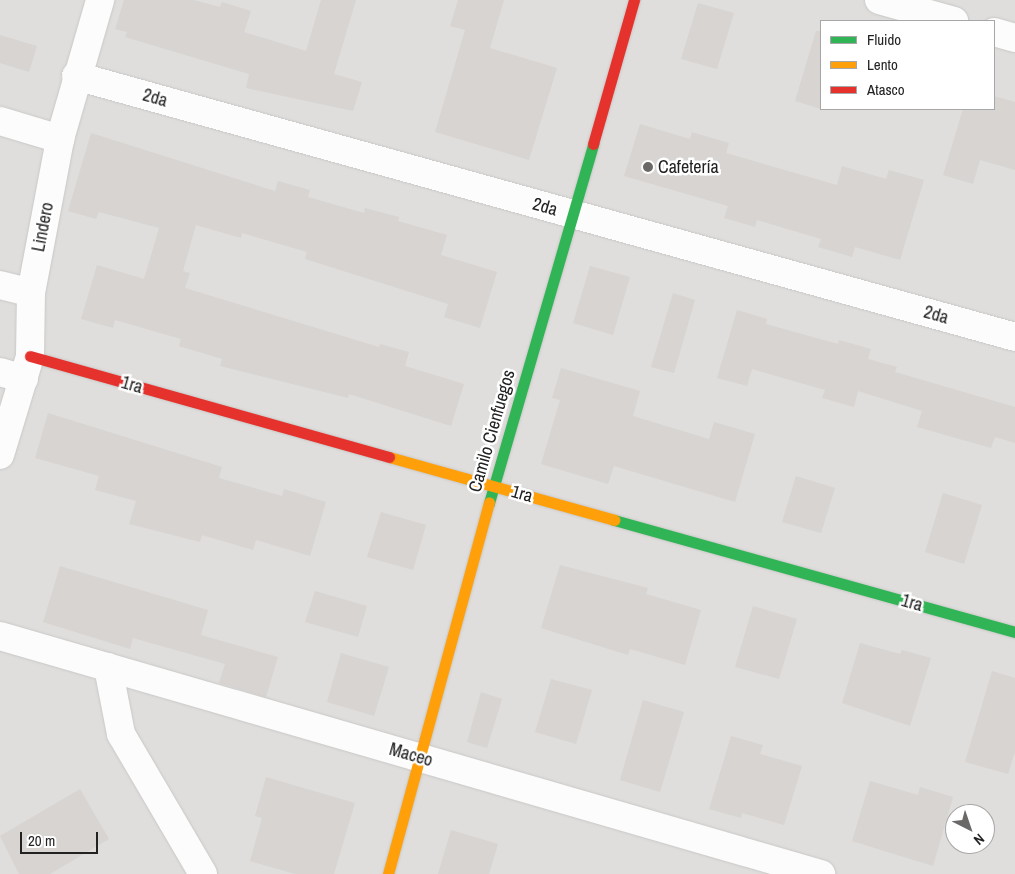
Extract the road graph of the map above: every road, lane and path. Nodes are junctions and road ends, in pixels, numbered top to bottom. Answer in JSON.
{"nodes":[{"id":1,"x":100,"y":0,"type":"edge"},
{"id":2,"x":634,"y":0,"type":"edge"},
{"id":3,"x":879,"y":0,"type":"edge"},
{"id":4,"x":950,"y":20,"type":"edge"},
{"id":5,"x":995,"y":32,"type":"edge"},
{"id":6,"x":1015,"y":38,"type":"edge"},
{"id":7,"x":76,"y":76,"type":"junction"},
{"id":8,"x":0,"y":120,"type":"edge"},
{"id":9,"x":60,"y":138,"type":"junction"},
{"id":10,"x":573,"y":214,"type":"junction"},
{"id":11,"x":0,"y":285,"type":"edge"},
{"id":12,"x":31,"y":293,"type":"junction"},
{"id":13,"x":1015,"y":337,"type":"edge"},
{"id":14,"x":18,"y":369,"type":"edge"},
{"id":15,"x":0,"y":455,"type":"edge"},
{"id":16,"x":494,"y":486,"type":"junction"},
{"id":17,"x":1015,"y":632,"type":"edge"},
{"id":18,"x":0,"y":636,"type":"edge"},
{"id":19,"x":108,"y":667,"type":"junction"},
{"id":20,"x":421,"y":758,"type":"junction"},
{"id":21,"x":203,"y":874,"type":"edge"},
{"id":22,"x":388,"y":874,"type":"edge"},
{"id":23,"x":822,"y":874,"type":"edge"}],
"edges":[{"from":1,"to":7,"type":"street","name":"Lindero"},
{"from":2,"to":10,"type":"street","name":"Camilo Cienfuegos"},
{"from":3,"to":4,"type":"street"},
{"from":5,"to":6,"type":"street"},
{"from":7,"to":9,"type":"street","name":"Lindero"},
{"from":7,"to":10,"type":"street","name":"2da"},
{"from":8,"to":9,"type":"street"},
{"from":9,"to":12,"type":"street","name":"Lindero"},
{"from":10,"to":13,"type":"street","name":"2da"},
{"from":10,"to":16,"type":"street","name":"Camilo Cienfuegos"},
{"from":11,"to":12,"type":"street"},
{"from":12,"to":14,"type":"street","name":"Lindero"},
{"from":14,"to":15,"type":"street","name":"Lindero"},
{"from":14,"to":16,"type":"street","name":"1ra"},
{"from":16,"to":17,"type":"street","name":"1ra"},
{"from":16,"to":20,"type":"street","name":"Camilo Cienfuegos"},
{"from":18,"to":19,"type":"street","name":"Maceo"},
{"from":19,"to":20,"type":"street","name":"Maceo"},
{"from":19,"to":21,"type":"street"},
{"from":20,"to":22,"type":"street","name":"Camilo Cienfuegos"},
{"from":20,"to":23,"type":"street","name":"Maceo"}]}
